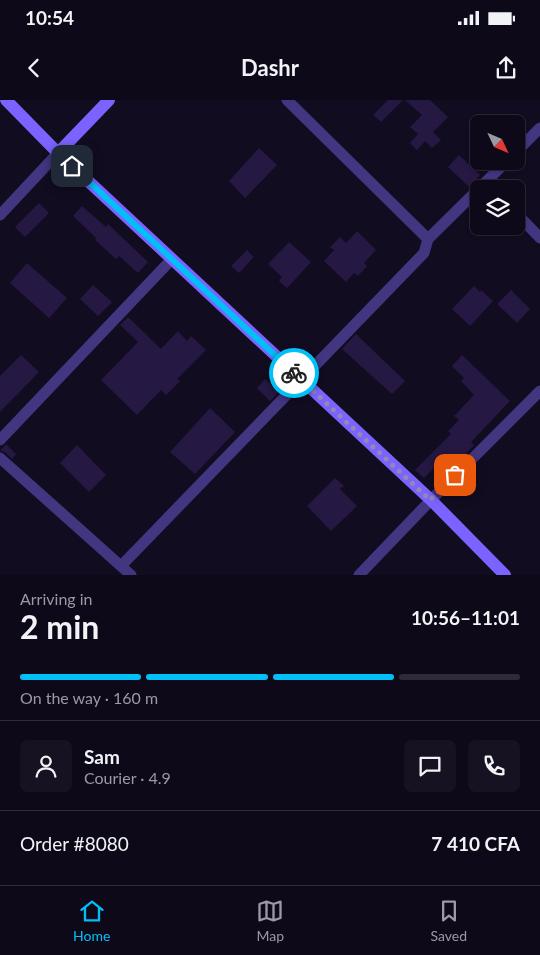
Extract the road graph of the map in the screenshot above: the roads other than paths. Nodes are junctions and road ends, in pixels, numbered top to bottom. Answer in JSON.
{"nodes":[{"id":1,"x":6,"y":100,"type":"edge"},
{"id":2,"x":109,"y":100,"type":"edge"},
{"id":3,"x":287,"y":100,"type":"edge"},
{"id":4,"x":540,"y":128,"type":"edge"},
{"id":5,"x":525,"y":143,"type":"edge"},
{"id":6,"x":58,"y":153,"type":"junction"},
{"id":7,"x":470,"y":202,"type":"edge"},
{"id":8,"x":0,"y":215,"type":"edge"},
{"id":9,"x":525,"y":222,"type":"edge"},
{"id":10,"x":540,"y":238,"type":"edge"},
{"id":11,"x":428,"y":239,"type":"junction"},
{"id":12,"x":172,"y":259,"type":"junction"},
{"id":13,"x":301,"y":380,"type":"junction"},
{"id":14,"x":540,"y":391,"type":"edge"},
{"id":15,"x":0,"y":440,"type":"edge"},
{"id":16,"x":0,"y":458,"type":"edge"},
{"id":17,"x":430,"y":500,"type":"junction"},
{"id":18,"x":121,"y":566,"type":"junction"},
{"id":19,"x":131,"y":575,"type":"edge"},
{"id":20,"x":359,"y":575,"type":"edge"},
{"id":21,"x":505,"y":575,"type":"edge"}],
"edges":[{"from":1,"to":6,"type":"street"},
{"from":2,"to":6,"type":"street"},
{"from":3,"to":11,"type":"street"},
{"from":4,"to":5,"type":"street"},
{"from":6,"to":8,"type":"street"},
{"from":6,"to":12,"type":"street"},
{"from":7,"to":11,"type":"street"},
{"from":9,"to":10,"type":"street"},
{"from":11,"to":13,"type":"street"},
{"from":12,"to":13,"type":"street"},
{"from":12,"to":15,"type":"street"},
{"from":13,"to":17,"type":"street"},
{"from":13,"to":18,"type":"street"},
{"from":14,"to":17,"type":"street"},
{"from":16,"to":18,"type":"street"},
{"from":17,"to":20,"type":"street"},
{"from":17,"to":21,"type":"street"},
{"from":18,"to":19,"type":"street"}]}
